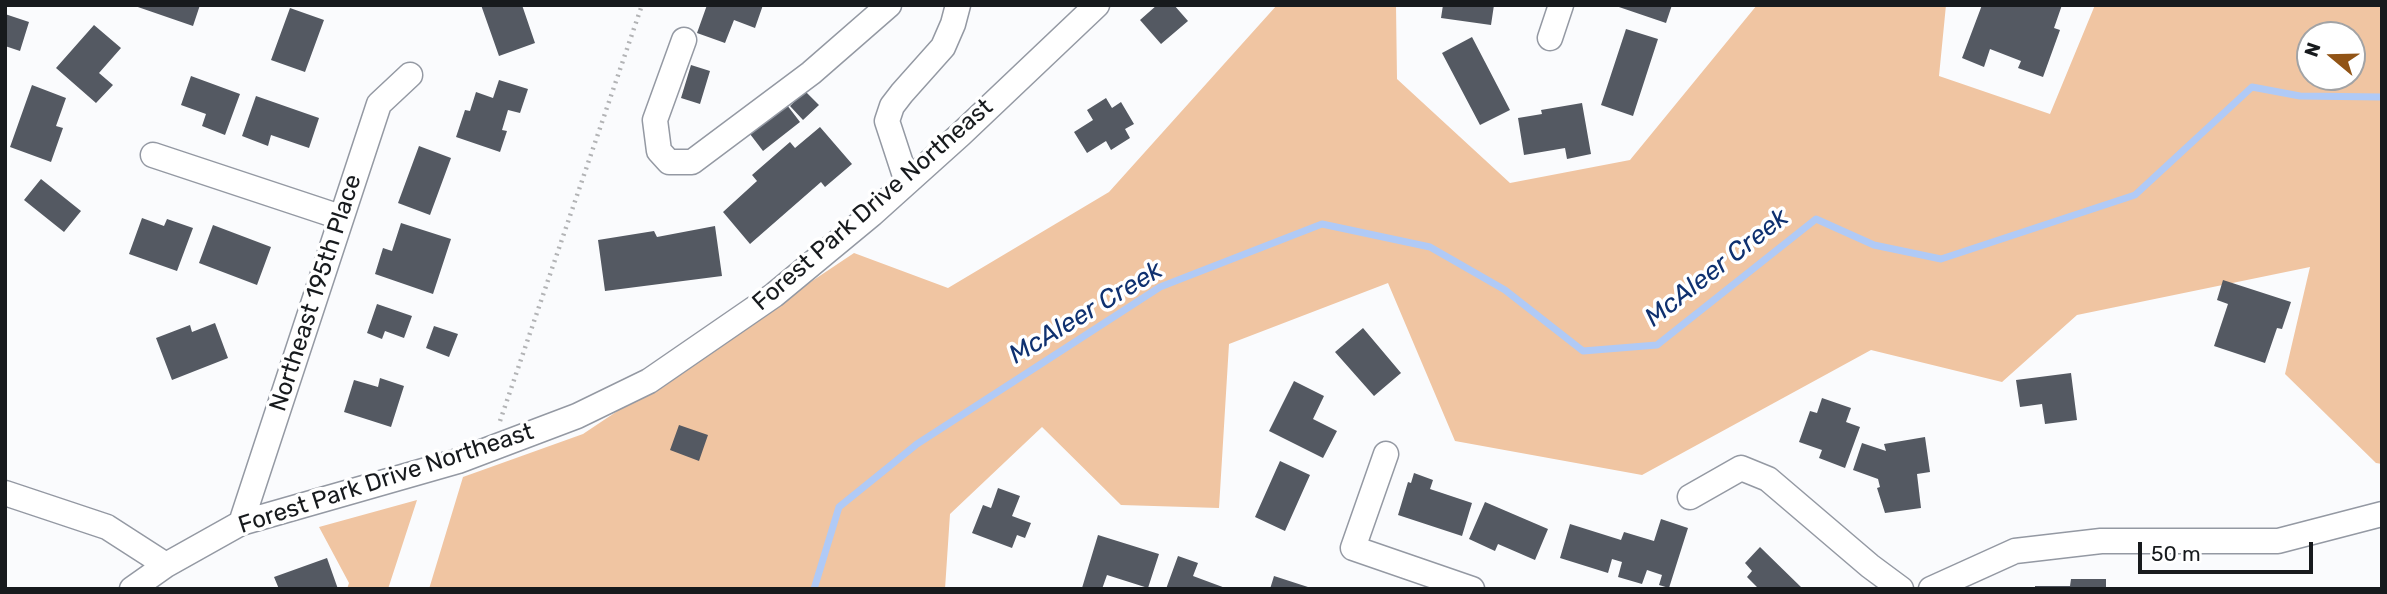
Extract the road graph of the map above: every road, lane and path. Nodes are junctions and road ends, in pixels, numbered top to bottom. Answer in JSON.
{"nodes":[{"id":1,"x":642,"y":5,"type":"edge"},
{"id":2,"x":889,"y":5,"type":"edge"},
{"id":3,"x":958,"y":5,"type":"edge"},
{"id":4,"x":1097,"y":5,"type":"edge"},
{"id":5,"x":1561,"y":5,"type":"edge"},
{"id":6,"x":1550,"y":38,"type":"dead end"},
{"id":7,"x":684,"y":40,"type":"dead end"},
{"id":8,"x":411,"y":75,"type":"dead end"},
{"id":9,"x":153,"y":155,"type":"dead end"},
{"id":10,"x":907,"y":182,"type":"junction"},
{"id":11,"x":340,"y":217,"type":"junction"},
{"id":12,"x":491,"y":448,"type":"junction"},
{"id":13,"x":1386,"y":454,"type":"dead end"},
{"id":14,"x":5,"y":493,"type":"edge"},
{"id":15,"x":1690,"y":497,"type":"dead end"},
{"id":16,"x":2382,"y":514,"type":"edge"},
{"id":17,"x":241,"y":523,"type":"junction"},
{"id":18,"x":166,"y":565,"type":"junction"},
{"id":19,"x":132,"y":589,"type":"edge"},
{"id":20,"x":1472,"y":589,"type":"edge"},
{"id":21,"x":1901,"y":589,"type":"edge"},
{"id":22,"x":1931,"y":589,"type":"edge"}],
"edges":[{"from":1,"to":12,"type":"path"},
{"from":2,"to":7,"type":"street"},
{"from":3,"to":10,"type":"street"},
{"from":4,"to":10,"type":"street","name":"Forest Park Drive Northeast"},
{"from":5,"to":6,"type":"street"},
{"from":8,"to":11,"type":"street","name":"Northeast 195th Place"},
{"from":9,"to":11,"type":"street"},
{"from":10,"to":12,"type":"street","name":"Forest Park Drive Northeast"},
{"from":11,"to":17,"type":"street","name":"Northeast 195th Place"},
{"from":12,"to":17,"type":"street","name":"Forest Park Drive Northeast"},
{"from":13,"to":20,"type":"street"},
{"from":14,"to":18,"type":"street"},
{"from":15,"to":21,"type":"street"},
{"from":16,"to":22,"type":"street"},
{"from":17,"to":18,"type":"street","name":"Forest Park Drive Northeast"},
{"from":18,"to":19,"type":"street","name":"Forest Park Drive Northeast"}]}
